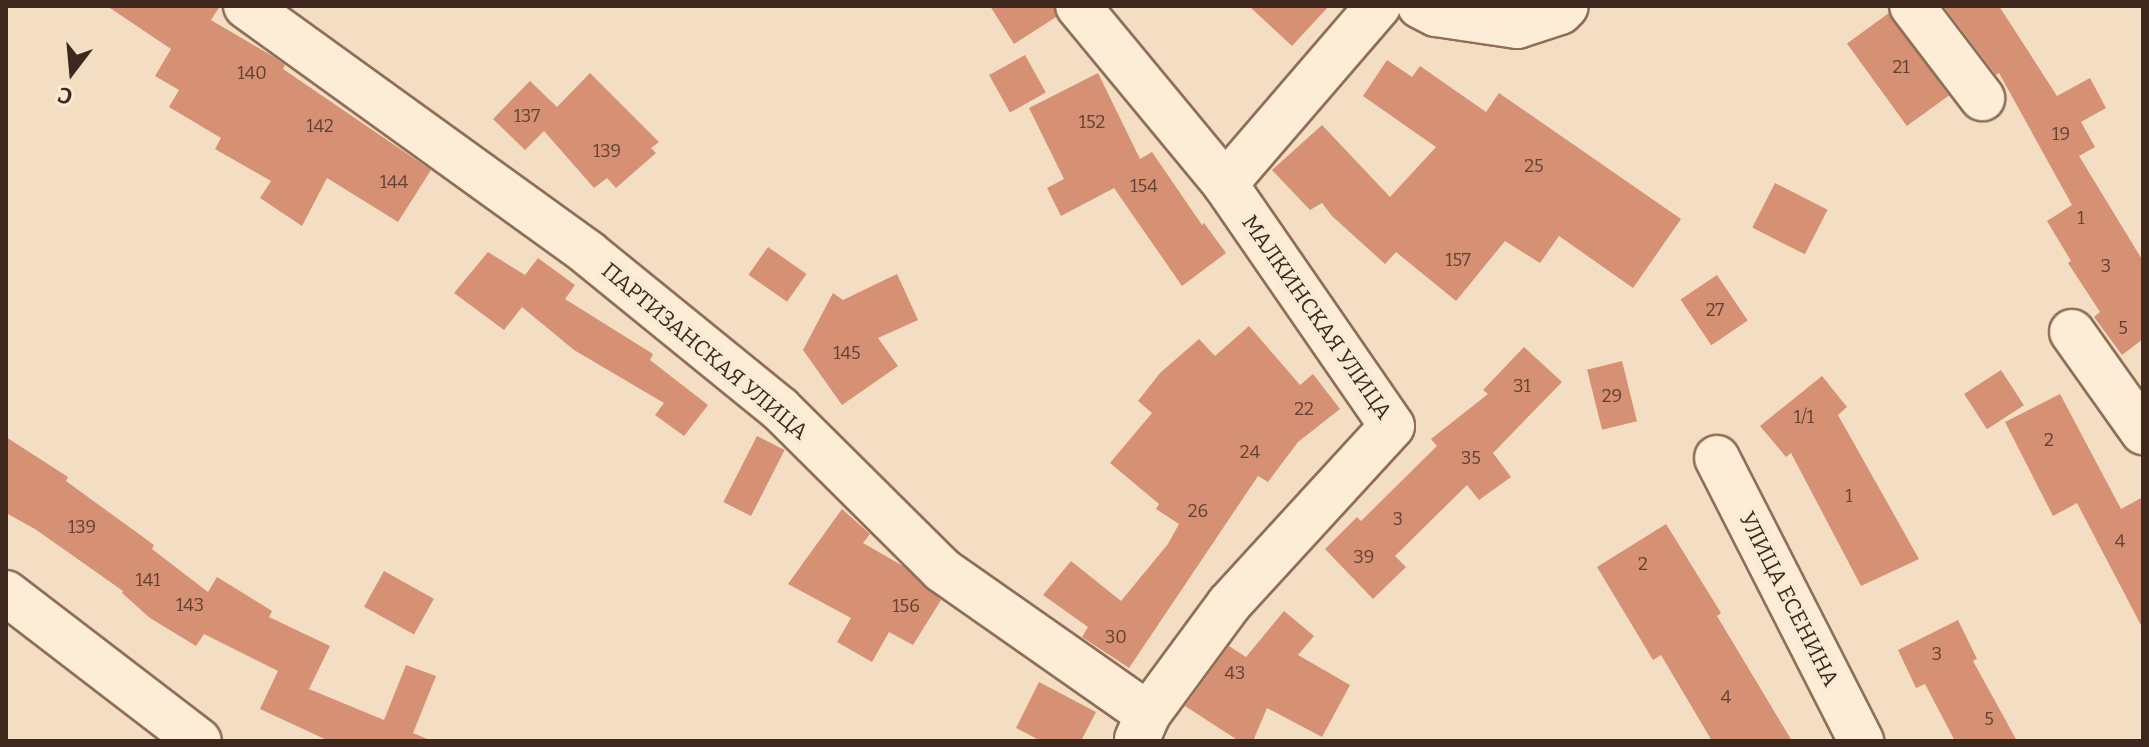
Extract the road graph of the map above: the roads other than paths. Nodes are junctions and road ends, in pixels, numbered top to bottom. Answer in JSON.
{"nodes":[{"id":1,"x":246,"y":6,"type":"edge"},
{"id":2,"x":1078,"y":6,"type":"edge"},
{"id":3,"x":1378,"y":6,"type":"edge"},
{"id":4,"x":1420,"y":6,"type":"edge"},
{"id":5,"x":1566,"y":6,"type":"edge"},
{"id":6,"x":1912,"y":6,"type":"edge"},
{"id":7,"x":1982,"y":98,"type":"dead end"},
{"id":8,"x":1225,"y":184,"type":"junction"},
{"id":9,"x":2072,"y":332,"type":"dead end"},
{"id":10,"x":2143,"y":432,"type":"edge"},
{"id":11,"x":1717,"y":458,"type":"dead end"},
{"id":12,"x":6,"y":593,"type":"edge"},
{"id":13,"x":1142,"y":728,"type":"edge"},
{"id":14,"x":199,"y":741,"type":"edge"},
{"id":15,"x":1861,"y":741,"type":"edge"}],
"edges":[{"from":1,"to":13,"type":"street","name":"ПАРТИЗАНСКАЯ УЛИЦА"},
{"from":2,"to":8,"type":"street"},
{"from":3,"to":8,"type":"street"},
{"from":4,"to":5,"type":"street"},
{"from":6,"to":7,"type":"street"},
{"from":8,"to":13,"type":"street","name":"МАЛКИНСКАЯ УЛИЦА"},
{"from":9,"to":10,"type":"street"},
{"from":11,"to":15,"type":"street","name":"УЛИЦА ЕСЕНИНА"},
{"from":12,"to":14,"type":"street"}]}
